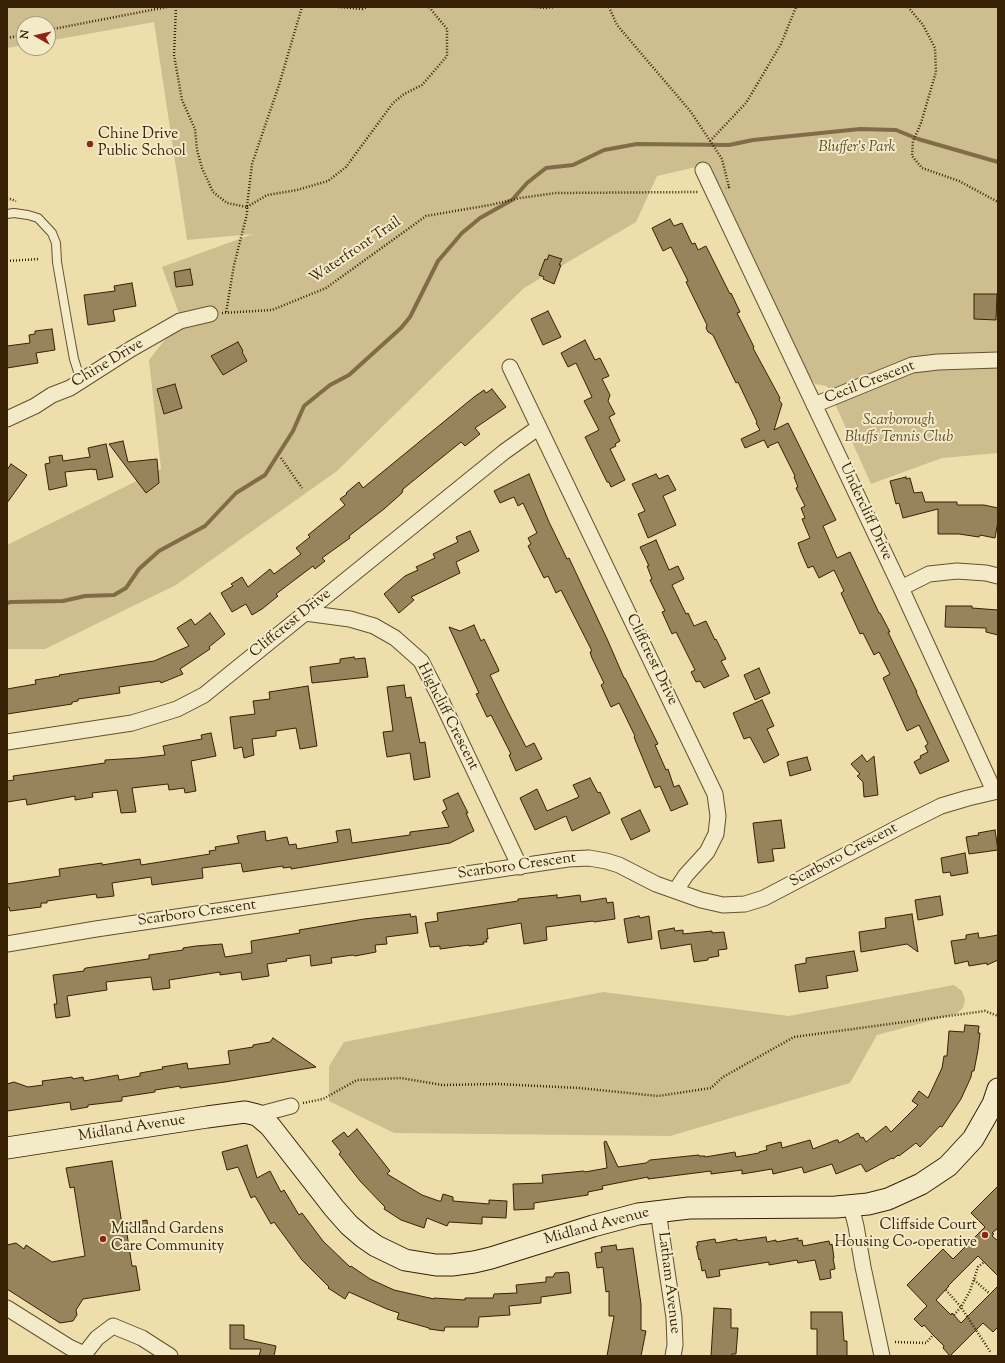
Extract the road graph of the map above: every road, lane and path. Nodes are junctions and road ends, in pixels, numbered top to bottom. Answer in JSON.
{"nodes":[{"id":1,"x":167,"y":7,"type":"edge"},
{"id":2,"x":176,"y":7,"type":"edge"},
{"id":3,"x":302,"y":7,"type":"edge"},
{"id":4,"x":338,"y":7,"type":"edge"},
{"id":5,"x":367,"y":7,"type":"edge"},
{"id":6,"x":429,"y":7,"type":"edge"},
{"id":7,"x":534,"y":7,"type":"edge"},
{"id":8,"x":555,"y":7,"type":"edge"},
{"id":9,"x":609,"y":7,"type":"edge"},
{"id":10,"x":796,"y":7,"type":"edge"},
{"id":11,"x":908,"y":7,"type":"edge"},
{"id":12,"x":56,"y":28,"type":"edge"},
{"id":13,"x":710,"y":141,"type":"junction"},
{"id":14,"x":703,"y":170,"type":"dead end"},
{"id":15,"x":714,"y":193,"type":"junction"},
{"id":16,"x":998,"y":202,"type":"edge"},
{"id":17,"x":247,"y":207,"type":"junction"},
{"id":18,"x":7,"y":214,"type":"edge"},
{"id":19,"x":39,"y":259,"type":"dead end"},
{"id":20,"x":7,"y":261,"type":"edge"},
{"id":21,"x":210,"y":314,"type":"dead end"},
{"id":22,"x":998,"y":360,"type":"edge"},
{"id":23,"x":510,"y":367,"type":"dead end"},
{"id":24,"x":81,"y":381,"type":"junction"},
{"id":25,"x":814,"y":405,"type":"junction"},
{"id":26,"x":7,"y":419,"type":"edge"},
{"id":27,"x":539,"y":427,"type":"junction"},
{"id":28,"x":281,"y":458,"type":"dead end"},
{"id":29,"x":302,"y":488,"type":"dead end"},
{"id":30,"x":998,"y":576,"type":"edge"},
{"id":31,"x":901,"y":588,"type":"junction"},
{"id":32,"x":305,"y":613,"type":"junction"},
{"id":33,"x":7,"y":742,"type":"edge"},
{"id":34,"x":996,"y":791,"type":"edge"},
{"id":35,"x":520,"y":866,"type":"junction"},
{"id":36,"x":676,"y":890,"type":"junction"},
{"id":37,"x":7,"y":944,"type":"edge"},
{"id":38,"x":998,"y":1016,"type":"edge"},
{"id":39,"x":998,"y":1089,"type":"edge"},
{"id":40,"x":291,"y":1106,"type":"joint"},
{"id":41,"x":257,"y":1115,"type":"junction"},
{"id":42,"x":7,"y":1148,"type":"edge"},
{"id":43,"x":851,"y":1206,"type":"junction"},
{"id":44,"x":658,"y":1211,"type":"junction"},
{"id":45,"x":984,"y":1262,"type":"dead end"},
{"id":46,"x":974,"y":1280,"type":"junction"},
{"id":47,"x":946,"y":1290,"type":"dead end"},
{"id":48,"x":989,"y":1294,"type":"dead end"},
{"id":49,"x":961,"y":1307,"type":"junction"},
{"id":50,"x":7,"y":1308,"type":"edge"},
{"id":51,"x":954,"y":1315,"type":"dead end"},
{"id":52,"x":933,"y":1334,"type":"dead end"},
{"id":53,"x":896,"y":1342,"type":"dead end"},
{"id":54,"x":991,"y":1353,"type":"dead end"},
{"id":55,"x":84,"y":1355,"type":"edge"},
{"id":56,"x":170,"y":1356,"type":"edge"},
{"id":57,"x":673,"y":1356,"type":"edge"},
{"id":58,"x":882,"y":1356,"type":"edge"}],
"edges":[{"from":1,"to":12,"type":"path"},
{"from":2,"to":17,"type":"path"},
{"from":3,"to":17,"type":"path"},
{"from":4,"to":5,"type":"path"},
{"from":6,"to":17,"type":"path"},
{"from":7,"to":8,"type":"path"},
{"from":9,"to":13,"type":"path"},
{"from":10,"to":13,"type":"path"},
{"from":11,"to":16,"type":"path"},
{"from":13,"to":15,"type":"path"},
{"from":14,"to":15,"type":"street","name":"Undercliff Drive"},
{"from":15,"to":17,"type":"path","name":"Waterfront Trail"},
{"from":15,"to":25,"type":"street","name":"Undercliff Drive"},
{"from":18,"to":24,"type":"lane"},
{"from":19,"to":20,"type":"path"},
{"from":21,"to":24,"type":"street","name":"Chine Drive"},
{"from":22,"to":25,"type":"street","name":"Cecil Crescent"},
{"from":23,"to":27,"type":"street","name":"Cliffcrest Drive"},
{"from":24,"to":26,"type":"street","name":"Chine Drive"},
{"from":25,"to":31,"type":"street","name":"Undercliff Drive"},
{"from":27,"to":32,"type":"street","name":"Cliffcrest Drive"},
{"from":27,"to":36,"type":"street","name":"Cliffcrest Drive"},
{"from":28,"to":29,"type":"path"},
{"from":30,"to":31,"type":"street"},
{"from":31,"to":34,"type":"street","name":"Undercliff Drive"},
{"from":32,"to":33,"type":"street","name":"Cliffcrest Drive"},
{"from":32,"to":35,"type":"street","name":"Highcliff Crescent"},
{"from":34,"to":36,"type":"street","name":"Scarboro Crescent"},
{"from":35,"to":36,"type":"street","name":"Scarboro Crescent"},
{"from":35,"to":37,"type":"street","name":"Scarboro Crescent"},
{"from":38,"to":40,"type":"path"},
{"from":39,"to":43,"type":"street","name":"Midland Avenue"},
{"from":40,"to":41,"type":"street","name":"Midland Avenue"},
{"from":41,"to":42,"type":"street","name":"Midland Avenue"},
{"from":41,"to":44,"type":"street","name":"Midland Avenue"},
{"from":43,"to":44,"type":"street","name":"Midland Avenue"},
{"from":43,"to":58,"type":"street"},
{"from":44,"to":57,"type":"street","name":"Latham Avenue"},
{"from":45,"to":46,"type":"path"},
{"from":46,"to":48,"type":"path"},
{"from":46,"to":49,"type":"path"},
{"from":47,"to":49,"type":"path"},
{"from":49,"to":51,"type":"path"},
{"from":49,"to":54,"type":"path"},
{"from":50,"to":55,"type":"street"},
{"from":52,"to":53,"type":"path"},
{"from":55,"to":56,"type":"street"}]}
